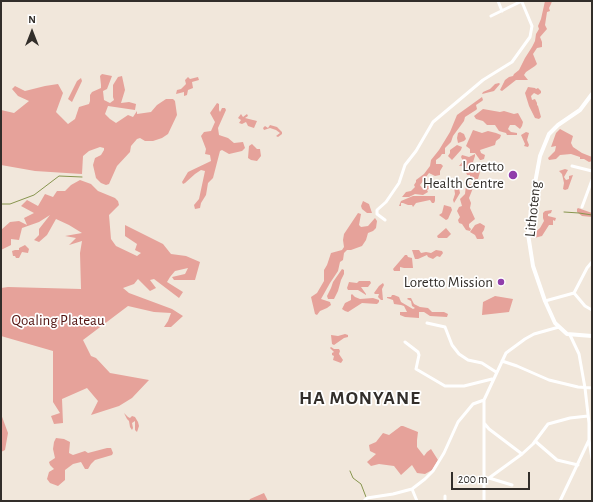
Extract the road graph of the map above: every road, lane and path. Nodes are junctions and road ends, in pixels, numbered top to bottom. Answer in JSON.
{"nodes":[{"id":1,"x":498,"y":1,"type":"edge"},
{"id":2,"x":522,"y":2,"type":"edge"},
{"id":3,"x":502,"y":11,"type":"junction"},
{"id":4,"x":491,"y":16,"type":"dead end"},
{"id":5,"x":592,"y":94,"type":"edge"},
{"id":6,"x":572,"y":166,"type":"dead end"},
{"id":7,"x":592,"y":171,"type":"edge"},
{"id":8,"x":592,"y":180,"type":"edge"},
{"id":9,"x":582,"y":207,"type":"dead end"},
{"id":10,"x":385,"y":220,"type":"dead end"},
{"id":11,"x":592,"y":262,"type":"edge"},
{"id":12,"x":574,"y":293,"type":"junction"},
{"id":13,"x":545,"y":301,"type":"junction"},
{"id":14,"x":592,"y":310,"type":"edge"},
{"id":15,"x":427,"y":323,"type":"dead end"},
{"id":16,"x":559,"y":327,"type":"junction"},
{"id":17,"x":570,"y":335,"type":"junction"},
{"id":18,"x":592,"y":336,"type":"edge"},
{"id":19,"x":405,"y":342,"type":"dead end"},
{"id":20,"x":502,"y":361,"type":"junction"},
{"id":21,"x":496,"y":372,"type":"junction"},
{"id":22,"x":492,"y":380,"type":"junction"},
{"id":23,"x":585,"y":388,"type":"junction"},
{"id":24,"x":592,"y":388,"type":"edge"},
{"id":25,"x":484,"y":400,"type":"junction"},
{"id":26,"x":588,"y":416,"type":"junction"},
{"id":27,"x":484,"y":423,"type":"junction"},
{"id":28,"x":591,"y":423,"type":"edge"},
{"id":29,"x":592,"y":427,"type":"edge"},
{"id":30,"x":589,"y":440,"type":"junction"},
{"id":31,"x":535,"y":441,"type":"junction"},
{"id":32,"x":522,"y":454,"type":"junction"},
{"id":33,"x":592,"y":459,"type":"edge"},
{"id":34,"x":578,"y":465,"type":"junction"},
{"id":35,"x":489,"y":478,"type":"junction"},
{"id":36,"x":484,"y":479,"type":"junction"},
{"id":37,"x":512,"y":485,"type":"dead end"},
{"id":38,"x":412,"y":489,"type":"junction"},
{"id":39,"x":445,"y":496,"type":"dead end"},
{"id":40,"x":364,"y":501,"type":"edge"},
{"id":41,"x":417,"y":501,"type":"edge"},
{"id":42,"x":445,"y":501,"type":"edge"},
{"id":43,"x":484,"y":501,"type":"edge"},
{"id":44,"x":560,"y":501,"type":"edge"}],
"edges":[{"from":1,"to":3,"type":"street"},
{"from":2,"to":3,"type":"street"},
{"from":2,"to":10,"type":"street"},
{"from":3,"to":4,"type":"street"},
{"from":5,"to":13,"type":"main road","name":"Lithoteng"},
{"from":6,"to":7,"type":"street"},
{"from":8,"to":9,"type":"street"},
{"from":11,"to":12,"type":"street"},
{"from":12,"to":13,"type":"street"},
{"from":12,"to":14,"type":"street"},
{"from":13,"to":16,"type":"main road","name":"Lithoteng"},
{"from":15,"to":21,"type":"street"},
{"from":16,"to":17,"type":"main road","name":"Lithoteng"},
{"from":16,"to":20,"type":"street"},
{"from":17,"to":18,"type":"main road"},
{"from":17,"to":23,"type":"street"},
{"from":19,"to":22,"type":"street"},
{"from":20,"to":21,"type":"street"},
{"from":20,"to":23,"type":"street"},
{"from":21,"to":22,"type":"street"},
{"from":22,"to":25,"type":"street"},
{"from":23,"to":24,"type":"street"},
{"from":23,"to":26,"type":"street"},
{"from":25,"to":27,"type":"street"},
{"from":25,"to":38,"type":"street"},
{"from":26,"to":28,"type":"street"},
{"from":26,"to":31,"type":"street"},
{"from":27,"to":32,"type":"street"},
{"from":27,"to":36,"type":"street"},
{"from":28,"to":29,"type":"street"},
{"from":28,"to":30,"type":"street"},
{"from":30,"to":33,"type":"street"},
{"from":30,"to":34,"type":"street"},
{"from":31,"to":32,"type":"street"},
{"from":31,"to":34,"type":"street"},
{"from":32,"to":35,"type":"street"},
{"from":34,"to":44,"type":"street"},
{"from":35,"to":36,"type":"street"},
{"from":35,"to":37,"type":"street"},
{"from":36,"to":43,"type":"street"},
{"from":38,"to":40,"type":"street"},
{"from":38,"to":41,"type":"street"},
{"from":39,"to":42,"type":"street"}]}
